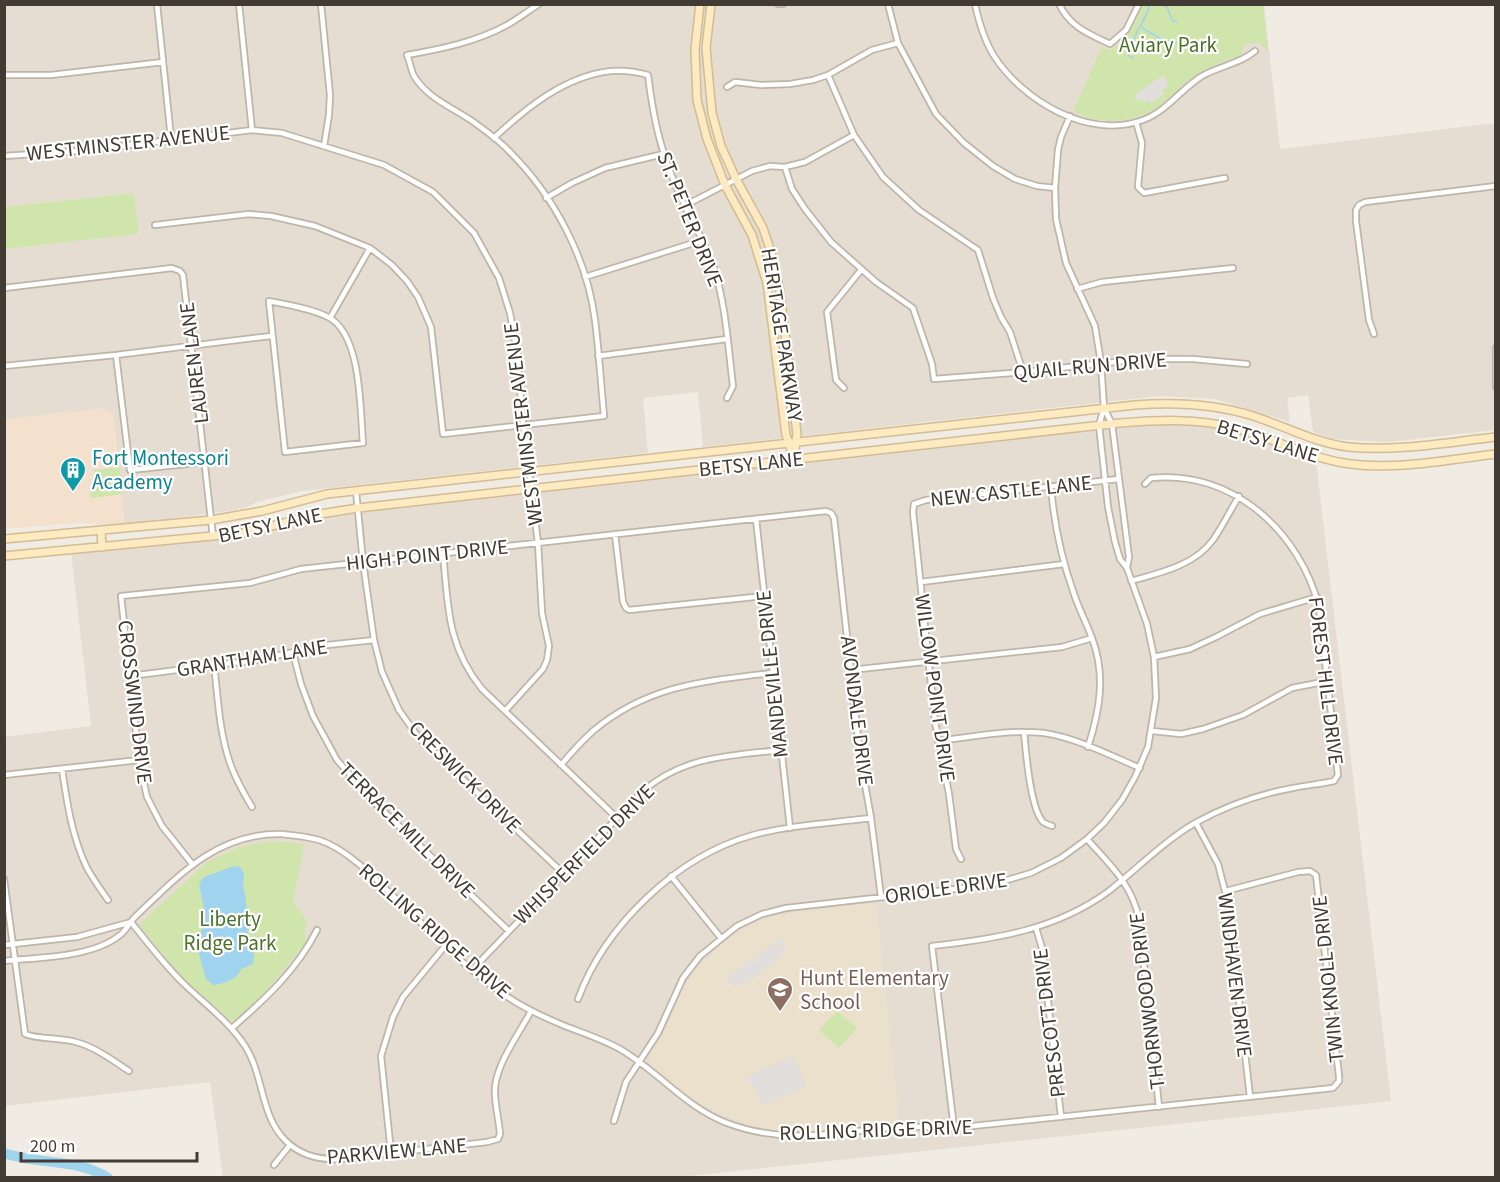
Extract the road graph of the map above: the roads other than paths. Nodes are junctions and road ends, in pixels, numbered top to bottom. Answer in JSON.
{"nodes":[{"id":1,"x":158,"y":4,"type":"edge"},
{"id":2,"x":239,"y":4,"type":"edge"},
{"id":3,"x":321,"y":4,"type":"edge"},
{"id":4,"x":539,"y":4,"type":"edge"},
{"id":5,"x":700,"y":4,"type":"edge"},
{"id":6,"x":711,"y":4,"type":"edge"},
{"id":7,"x":888,"y":4,"type":"edge"},
{"id":8,"x":975,"y":4,"type":"edge"},
{"id":9,"x":1059,"y":4,"type":"edge"},
{"id":10,"x":1139,"y":4,"type":"edge"},
{"id":11,"x":898,"y":43,"type":"junction"},
{"id":12,"x":1255,"y":51,"type":"dead end"},
{"id":13,"x":163,"y":62,"type":"junction"},
{"id":14,"x":4,"y":75,"type":"edge"},
{"id":15,"x":828,"y":75,"type":"junction"},
{"id":16,"x":727,"y":87,"type":"dead end"},
{"id":17,"x":1070,"y":116,"type":"junction"},
{"id":18,"x":1136,"y":122,"type":"junction"},
{"id":19,"x":252,"y":130,"type":"junction"},
{"id":20,"x":854,"y":135,"type":"junction"},
{"id":21,"x":171,"y":138,"type":"junction"},
{"id":22,"x":494,"y":138,"type":"junction"},
{"id":23,"x":324,"y":146,"type":"junction"},
{"id":24,"x":663,"y":154,"type":"junction"},
{"id":25,"x":4,"y":156,"type":"edge"},
{"id":26,"x":785,"y":167,"type":"junction"},
{"id":27,"x":1225,"y":178,"type":"dead end"},
{"id":28,"x":736,"y":179,"type":"junction"},
{"id":29,"x":725,"y":185,"type":"junction"},
{"id":30,"x":1496,"y":186,"type":"edge"},
{"id":31,"x":1055,"y":188,"type":"junction"},
{"id":32,"x":546,"y":198,"type":"junction"},
{"id":33,"x":684,"y":206,"type":"junction"},
{"id":34,"x":155,"y":225,"type":"dead end"},
{"id":35,"x":703,"y":240,"type":"junction"},
{"id":36,"x":370,"y":248,"type":"junction"},
{"id":37,"x":1233,"y":268,"type":"dead end"},
{"id":38,"x":861,"y":270,"type":"junction"},
{"id":39,"x":585,"y":277,"type":"junction"},
{"id":40,"x":4,"y":288,"type":"edge"},
{"id":41,"x":1077,"y":289,"type":"junction"},
{"id":42,"x":330,"y":318,"type":"junction"},
{"id":43,"x":1374,"y":334,"type":"dead end"},
{"id":44,"x":271,"y":336,"type":"junction"},
{"id":45,"x":727,"y":339,"type":"junction"},
{"id":46,"x":192,"y":345,"type":"junction"},
{"id":47,"x":1495,"y":351,"type":"edge"},
{"id":48,"x":116,"y":355,"type":"junction"},
{"id":49,"x":598,"y":356,"type":"junction"},
{"id":50,"x":1101,"y":363,"type":"junction"},
{"id":51,"x":1247,"y":364,"type":"dead end"},
{"id":52,"x":4,"y":366,"type":"edge"},
{"id":53,"x":1023,"y":372,"type":"junction"},
{"id":54,"x":1496,"y":387,"type":"edge"},
{"id":55,"x":844,"y":388,"type":"dead end"},
{"id":56,"x":727,"y":398,"type":"dead end"},
{"id":57,"x":1104,"y":408,"type":"junction"},
{"id":58,"x":523,"y":423,"type":"junction"},
{"id":59,"x":1112,"y":424,"type":"junction"},
{"id":60,"x":1099,"y":425,"type":"junction"},
{"id":61,"x":1496,"y":437,"type":"edge"},
{"id":62,"x":792,"y":443,"type":"junction"},
{"id":63,"x":1496,"y":454,"type":"edge"},
{"id":64,"x":676,"y":455,"type":"junction"},
{"id":65,"x":794,"y":459,"type":"junction"},
{"id":66,"x":205,"y":462,"type":"junction"},
{"id":67,"x":530,"y":472,"type":"junction"},
{"id":68,"x":678,"y":472,"type":"junction"},
{"id":69,"x":1119,"y":479,"type":"junction"},
{"id":70,"x":1105,"y":481,"type":"junction"},
{"id":71,"x":1145,"y":484,"type":"dead end"},
{"id":72,"x":1051,"y":487,"type":"junction"},
{"id":73,"x":532,"y":489,"type":"junction"},
{"id":74,"x":356,"y":491,"type":"junction"},
{"id":75,"x":1239,"y":496,"type":"junction"},
{"id":76,"x":358,"y":508,"type":"junction"},
{"id":77,"x":913,"y":515,"type":"joint"},
{"id":78,"x":756,"y":519,"type":"junction"},
{"id":79,"x":211,"y":520,"type":"junction"},
{"id":80,"x":834,"y":524,"type":"joint"},
{"id":81,"x":100,"y":530,"type":"junction"},
{"id":82,"x":615,"y":534,"type":"junction"},
{"id":83,"x":213,"y":537,"type":"junction"},
{"id":84,"x":4,"y":539,"type":"edge"},
{"id":85,"x":538,"y":543,"type":"junction"},
{"id":86,"x":102,"y":547,"type":"junction"},
{"id":87,"x":443,"y":553,"type":"junction"},
{"id":88,"x":4,"y":556,"type":"edge"},
{"id":89,"x":363,"y":562,"type":"junction"},
{"id":90,"x":1064,"y":564,"type":"junction"},
{"id":91,"x":1127,"y":568,"type":"junction"},
{"id":92,"x":1131,"y":581,"type":"junction"},
{"id":93,"x":921,"y":582,"type":"junction"},
{"id":94,"x":121,"y":596,"type":"joint"},
{"id":95,"x":764,"y":596,"type":"junction"},
{"id":96,"x":1317,"y":597,"type":"junction"},
{"id":97,"x":1092,"y":638,"type":"junction"},
{"id":98,"x":374,"y":640,"type":"junction"},
{"id":99,"x":293,"y":653,"type":"junction"},
{"id":100,"x":1154,"y":657,"type":"junction"},
{"id":101,"x":930,"y":662,"type":"junction"},
{"id":102,"x":214,"y":665,"type":"junction"},
{"id":103,"x":851,"y":670,"type":"junction"},
{"id":104,"x":772,"y":673,"type":"junction"},
{"id":105,"x":130,"y":676,"type":"junction"},
{"id":106,"x":1328,"y":681,"type":"junction"},
{"id":107,"x":505,"y":711,"type":"junction"},
{"id":108,"x":1152,"y":731,"type":"junction"},
{"id":109,"x":1024,"y":732,"type":"junction"},
{"id":110,"x":938,"y":741,"type":"junction"},
{"id":111,"x":1088,"y":747,"type":"junction"},
{"id":112,"x":781,"y":750,"type":"junction"},
{"id":113,"x":139,"y":760,"type":"junction"},
{"id":114,"x":561,"y":765,"type":"junction"},
{"id":115,"x":1140,"y":768,"type":"junction"},
{"id":116,"x":62,"y":769,"type":"junction"},
{"id":117,"x":4,"y":775,"type":"edge"},
{"id":118,"x":252,"y":807,"type":"dead end"},
{"id":119,"x":617,"y":818,"type":"junction"},
{"id":120,"x":871,"y":818,"type":"junction"},
{"id":121,"x":1196,"y":823,"type":"junction"},
{"id":122,"x":1052,"y":826,"type":"dead end"},
{"id":123,"x":790,"y":828,"type":"junction"},
{"id":124,"x":1087,"y":839,"type":"junction"},
{"id":125,"x":961,"y":859,"type":"dead end"},
{"id":126,"x":193,"y":865,"type":"junction"},
{"id":127,"x":564,"y":874,"type":"junction"},
{"id":128,"x":671,"y":876,"type":"junction"},
{"id":129,"x":4,"y":879,"type":"edge"},
{"id":130,"x":1123,"y":879,"type":"junction"},
{"id":131,"x":1226,"y":891,"type":"junction"},
{"id":132,"x":881,"y":897,"type":"junction"},
{"id":133,"x":108,"y":900,"type":"dead end"},
{"id":134,"x":131,"y":922,"type":"junction"},
{"id":135,"x":1036,"y":928,"type":"junction"},
{"id":136,"x":317,"y":930,"type":"dead end"},
{"id":137,"x":509,"y":931,"type":"junction"},
{"id":138,"x":721,"y":938,"type":"junction"},
{"id":139,"x":14,"y":944,"type":"junction"},
{"id":140,"x":4,"y":945,"type":"edge"},
{"id":141,"x":446,"y":945,"type":"junction"},
{"id":142,"x":16,"y":960,"type":"junction"},
{"id":143,"x":4,"y":962,"type":"edge"},
{"id":144,"x":472,"y":970,"type":"junction"},
{"id":145,"x":578,"y":999,"type":"dead end"},
{"id":146,"x":531,"y":1011,"type":"junction"},
{"id":147,"x":232,"y":1028,"type":"junction"},
{"id":148,"x":640,"y":1061,"type":"junction"},
{"id":149,"x":129,"y":1071,"type":"dead end"},
{"id":150,"x":1339,"y":1076,"type":"joint"},
{"id":151,"x":1250,"y":1097,"type":"junction"},
{"id":152,"x":1159,"y":1107,"type":"junction"},
{"id":153,"x":1061,"y":1117,"type":"junction"},
{"id":154,"x":614,"y":1121,"type":"dead end"},
{"id":155,"x":954,"y":1128,"type":"junction"},
{"id":156,"x":290,"y":1145,"type":"junction"},
{"id":157,"x":391,"y":1153,"type":"junction"},
{"id":158,"x":274,"y":1165,"type":"dead end"}],
"edges":[{"from":1,"to":13,"type":"street"},
{"from":2,"to":19,"type":"street"},
{"from":3,"to":23,"type":"street"},
{"from":4,"to":22,"type":"street"},
{"from":5,"to":29,"type":"main road","name":"HERITAGE PARKWAY"},
{"from":6,"to":28,"type":"main road","name":"HERITAGE PARKWAY"},
{"from":7,"to":11,"type":"street"},
{"from":8,"to":17,"type":"street"},
{"from":9,"to":10,"type":"street"},
{"from":11,"to":15,"type":"street"},
{"from":11,"to":31,"type":"street"},
{"from":12,"to":18,"type":"street"},
{"from":13,"to":14,"type":"street"},
{"from":13,"to":21,"type":"street"},
{"from":15,"to":16,"type":"street"},
{"from":15,"to":20,"type":"street"},
{"from":17,"to":18,"type":"street"},
{"from":17,"to":31,"type":"street","name":"ORIOLE DRIVE"},
{"from":18,"to":27,"type":"street"},
{"from":19,"to":21,"type":"street","name":"WESTMINSTER AVENUE"},
{"from":19,"to":23,"type":"street","name":"WESTMINSTER AVENUE"},
{"from":20,"to":26,"type":"street"},
{"from":20,"to":53,"type":"street"},
{"from":21,"to":25,"type":"street","name":"WESTMINSTER AVENUE"},
{"from":22,"to":24,"type":"street","name":"ST. PETER DRIVE"},
{"from":22,"to":32,"type":"street"},
{"from":23,"to":58,"type":"street","name":"WESTMINSTER AVENUE"},
{"from":24,"to":32,"type":"street"},
{"from":24,"to":33,"type":"street","name":"ST. PETER DRIVE"},
{"from":26,"to":28,"type":"street"},
{"from":26,"to":38,"type":"street"},
{"from":28,"to":29,"type":"street"},
{"from":28,"to":62,"type":"main road","name":"HERITAGE PARKWAY"},
{"from":29,"to":33,"type":"street"},
{"from":29,"to":62,"type":"main road","name":"HERITAGE PARKWAY"},
{"from":30,"to":43,"type":"street"},
{"from":31,"to":41,"type":"street","name":"ORIOLE DRIVE"},
{"from":32,"to":39,"type":"street"},
{"from":33,"to":35,"type":"street","name":"ST. PETER DRIVE"},
{"from":34,"to":36,"type":"street"},
{"from":35,"to":39,"type":"street"},
{"from":35,"to":45,"type":"street","name":"ST. PETER DRIVE"},
{"from":36,"to":42,"type":"street"},
{"from":36,"to":58,"type":"street"},
{"from":37,"to":41,"type":"street"},
{"from":38,"to":53,"type":"street","name":"QUAIL RUN DRIVE"},
{"from":38,"to":55,"type":"street"},
{"from":39,"to":49,"type":"street"},
{"from":40,"to":46,"type":"street","name":"LAUREN LANE"},
{"from":41,"to":50,"type":"street","name":"ORIOLE DRIVE"},
{"from":42,"to":44,"type":"street"},
{"from":42,"to":44,"type":"street"},
{"from":44,"to":46,"type":"street"},
{"from":45,"to":49,"type":"street"},
{"from":45,"to":56,"type":"street","name":"ST. PETER DRIVE"},
{"from":46,"to":48,"type":"street"},
{"from":46,"to":66,"type":"street","name":"LAUREN LANE"},
{"from":47,"to":54,"type":"street"},
{"from":48,"to":52,"type":"street"},
{"from":48,"to":66,"type":"street"},
{"from":49,"to":58,"type":"street"},
{"from":50,"to":51,"type":"street","name":"QUAIL RUN DRIVE"},
{"from":50,"to":53,"type":"street","name":"QUAIL RUN DRIVE"},
{"from":50,"to":57,"type":"street","name":"ORIOLE DRIVE"},
{"from":57,"to":59,"type":"street","name":"ORIOLE DRIVE"},
{"from":57,"to":60,"type":"street","name":"ORIOLE DRIVE"},
{"from":57,"to":61,"type":"main road","name":"BETSY LANE"},
{"from":57,"to":62,"type":"main road","name":"BETSY LANE"},
{"from":58,"to":67,"type":"street","name":"WESTMINSTER AVENUE"},
{"from":59,"to":60,"type":"main road","name":"BETSY LANE"},
{"from":59,"to":63,"type":"main road","name":"BETSY LANE"},
{"from":59,"to":69,"type":"street","name":"ORIOLE DRIVE"},
{"from":60,"to":65,"type":"main road","name":"BETSY LANE"},
{"from":60,"to":70,"type":"street","name":"ORIOLE DRIVE"},
{"from":62,"to":64,"type":"main road","name":"BETSY LANE"},
{"from":62,"to":65,"type":"main road","name":"HERITAGE PARKWAY"},
{"from":64,"to":67,"type":"main road","name":"BETSY LANE"},
{"from":64,"to":68,"type":"main road"},
{"from":65,"to":68,"type":"main road","name":"BETSY LANE"},
{"from":66,"to":79,"type":"street","name":"LAUREN LANE"},
{"from":67,"to":73,"type":"street","name":"WESTMINSTER AVENUE"},
{"from":67,"to":74,"type":"main road","name":"BETSY LANE"},
{"from":68,"to":73,"type":"main road","name":"BETSY LANE"},
{"from":69,"to":70,"type":"street","name":"NEW CASTLE LANE"},
{"from":69,"to":91,"type":"street","name":"ORIOLE DRIVE"},
{"from":70,"to":72,"type":"street","name":"NEW CASTLE LANE"},
{"from":70,"to":91,"type":"street","name":"ORIOLE DRIVE"},
{"from":71,"to":75,"type":"street","name":"FOREST HILL DRIVE"},
{"from":72,"to":77,"type":"street","name":"NEW CASTLE LANE"},
{"from":72,"to":90,"type":"street"},
{"from":73,"to":76,"type":"main road","name":"BETSY LANE"},
{"from":73,"to":85,"type":"street","name":"WESTMINSTER AVENUE"},
{"from":74,"to":76,"type":"street","name":"CRESWICK DRIVE"},
{"from":74,"to":79,"type":"main road","name":"BETSY LANE"},
{"from":75,"to":92,"type":"street"},
{"from":75,"to":96,"type":"street","name":"FOREST HILL DRIVE"},
{"from":76,"to":83,"type":"main road","name":"BETSY LANE"},
{"from":76,"to":89,"type":"street","name":"CRESWICK DRIVE"},
{"from":77,"to":93,"type":"street","name":"WILLOW POINT DRIVE"},
{"from":78,"to":80,"type":"street","name":"HIGH POINT DRIVE"},
{"from":78,"to":82,"type":"street","name":"HIGH POINT DRIVE"},
{"from":78,"to":95,"type":"street","name":"MANDEVILLE DRIVE"},
{"from":79,"to":81,"type":"main road","name":"BETSY LANE"},
{"from":79,"to":83,"type":"street","name":"LAUREN LANE"},
{"from":80,"to":103,"type":"street","name":"AVONDALE DRIVE"},
{"from":81,"to":84,"type":"main road","name":"BETSY LANE"},
{"from":81,"to":86,"type":"main road"},
{"from":82,"to":85,"type":"street","name":"HIGH POINT DRIVE"},
{"from":82,"to":95,"type":"street"},
{"from":83,"to":86,"type":"main road","name":"BETSY LANE"},
{"from":85,"to":87,"type":"street","name":"HIGH POINT DRIVE"},
{"from":85,"to":107,"type":"street","name":"WESTMINSTER AVENUE"},
{"from":86,"to":88,"type":"main road","name":"BETSY LANE"},
{"from":87,"to":89,"type":"street","name":"HIGH POINT DRIVE"},
{"from":87,"to":107,"type":"street"},
{"from":89,"to":94,"type":"street","name":"HIGH POINT DRIVE"},
{"from":89,"to":98,"type":"street","name":"CRESWICK DRIVE"},
{"from":90,"to":93,"type":"street"},
{"from":90,"to":97,"type":"street"},
{"from":91,"to":92,"type":"street","name":"ORIOLE DRIVE"},
{"from":92,"to":100,"type":"street","name":"ORIOLE DRIVE"},
{"from":93,"to":101,"type":"street","name":"WILLOW POINT DRIVE"},
{"from":94,"to":105,"type":"street","name":"CROSSWIND DRIVE"},
{"from":95,"to":104,"type":"street","name":"MANDEVILLE DRIVE"},
{"from":96,"to":100,"type":"street"},
{"from":96,"to":106,"type":"street","name":"FOREST HILL DRIVE"},
{"from":97,"to":101,"type":"street"},
{"from":97,"to":111,"type":"street"},
{"from":98,"to":99,"type":"street","name":"GRANTHAM LANE"},
{"from":98,"to":127,"type":"street","name":"CRESWICK DRIVE"},
{"from":99,"to":102,"type":"street","name":"GRANTHAM LANE"},
{"from":99,"to":137,"type":"street","name":"TERRACE MILL DRIVE"},
{"from":100,"to":108,"type":"street","name":"ORIOLE DRIVE"},
{"from":101,"to":103,"type":"street"},
{"from":101,"to":110,"type":"street","name":"WILLOW POINT DRIVE"},
{"from":102,"to":105,"type":"street","name":"GRANTHAM LANE"},
{"from":102,"to":118,"type":"street"},
{"from":103,"to":120,"type":"street","name":"AVONDALE DRIVE"},
{"from":104,"to":112,"type":"street","name":"MANDEVILLE DRIVE"},
{"from":104,"to":114,"type":"street"},
{"from":105,"to":113,"type":"street","name":"CROSSWIND DRIVE"},
{"from":106,"to":108,"type":"street"},
{"from":106,"to":121,"type":"street","name":"FOREST HILL DRIVE"},
{"from":107,"to":114,"type":"street"},
{"from":108,"to":115,"type":"street","name":"ORIOLE DRIVE"},
{"from":109,"to":110,"type":"street"},
{"from":109,"to":111,"type":"street"},
{"from":109,"to":122,"type":"street"},
{"from":110,"to":125,"type":"street","name":"WILLOW POINT DRIVE"},
{"from":111,"to":115,"type":"street"},
{"from":112,"to":119,"type":"street","name":"WHISPERFIELD DRIVE"},
{"from":112,"to":123,"type":"street","name":"MANDEVILLE DRIVE"},
{"from":113,"to":116,"type":"street"},
{"from":113,"to":126,"type":"street","name":"CROSSWIND DRIVE"},
{"from":114,"to":119,"type":"street"},
{"from":115,"to":124,"type":"street","name":"ORIOLE DRIVE"},
{"from":116,"to":117,"type":"street"},
{"from":116,"to":133,"type":"street"},
{"from":119,"to":127,"type":"street","name":"WHISPERFIELD DRIVE"},
{"from":120,"to":123,"type":"street"},
{"from":120,"to":132,"type":"street","name":"AVONDALE DRIVE"},
{"from":121,"to":130,"type":"street"},
{"from":121,"to":131,"type":"street","name":"WINDHAVEN DRIVE"},
{"from":123,"to":128,"type":"street"},
{"from":124,"to":130,"type":"street","name":"THORNWOOD DRIVE"},
{"from":124,"to":132,"type":"street","name":"ORIOLE DRIVE"},
{"from":126,"to":134,"type":"street","name":"ROLLING RIDGE DRIVE"},
{"from":126,"to":141,"type":"street","name":"ROLLING RIDGE DRIVE"},
{"from":127,"to":137,"type":"street","name":"WHISPERFIELD DRIVE"},
{"from":128,"to":138,"type":"street"},
{"from":128,"to":145,"type":"street"},
{"from":129,"to":139,"type":"street"},
{"from":130,"to":135,"type":"street"},
{"from":130,"to":152,"type":"street","name":"THORNWOOD DRIVE"},
{"from":131,"to":150,"type":"street","name":"TWIN KNOLL DRIVE"},
{"from":131,"to":151,"type":"street","name":"WINDHAVEN DRIVE"},
{"from":132,"to":138,"type":"street","name":"ORIOLE DRIVE"},
{"from":134,"to":139,"type":"street","name":"ROLLING RIDGE DRIVE"},
{"from":134,"to":142,"type":"street","name":"ROLLING RIDGE DRIVE"},
{"from":134,"to":147,"type":"street","name":"PARKVIEW LANE"},
{"from":135,"to":153,"type":"street","name":"PRESCOTT DRIVE"},
{"from":135,"to":155,"type":"street"},
{"from":136,"to":147,"type":"street"},
{"from":137,"to":144,"type":"street","name":"WHISPERFIELD DRIVE"},
{"from":138,"to":148,"type":"street","name":"ORIOLE DRIVE"},
{"from":139,"to":140,"type":"street","name":"ROLLING RIDGE DRIVE"},
{"from":139,"to":142,"type":"street"},
{"from":141,"to":144,"type":"street","name":"ROLLING RIDGE DRIVE"},
{"from":141,"to":157,"type":"street"},
{"from":142,"to":143,"type":"street","name":"ROLLING RIDGE DRIVE"},
{"from":142,"to":149,"type":"street"},
{"from":144,"to":146,"type":"street","name":"ROLLING RIDGE DRIVE"},
{"from":146,"to":148,"type":"street","name":"ROLLING RIDGE DRIVE"},
{"from":146,"to":157,"type":"street","name":"PARKVIEW LANE"},
{"from":147,"to":156,"type":"street","name":"PARKVIEW LANE"},
{"from":148,"to":154,"type":"street","name":"ORIOLE DRIVE"},
{"from":148,"to":155,"type":"street","name":"ROLLING RIDGE DRIVE"},
{"from":150,"to":151,"type":"street","name":"ROLLING RIDGE DRIVE"},
{"from":151,"to":152,"type":"street","name":"ROLLING RIDGE DRIVE"},
{"from":152,"to":153,"type":"street","name":"ROLLING RIDGE DRIVE"},
{"from":153,"to":155,"type":"street","name":"ROLLING RIDGE DRIVE"},
{"from":156,"to":157,"type":"street","name":"PARKVIEW LANE"},
{"from":156,"to":158,"type":"street"}]}
